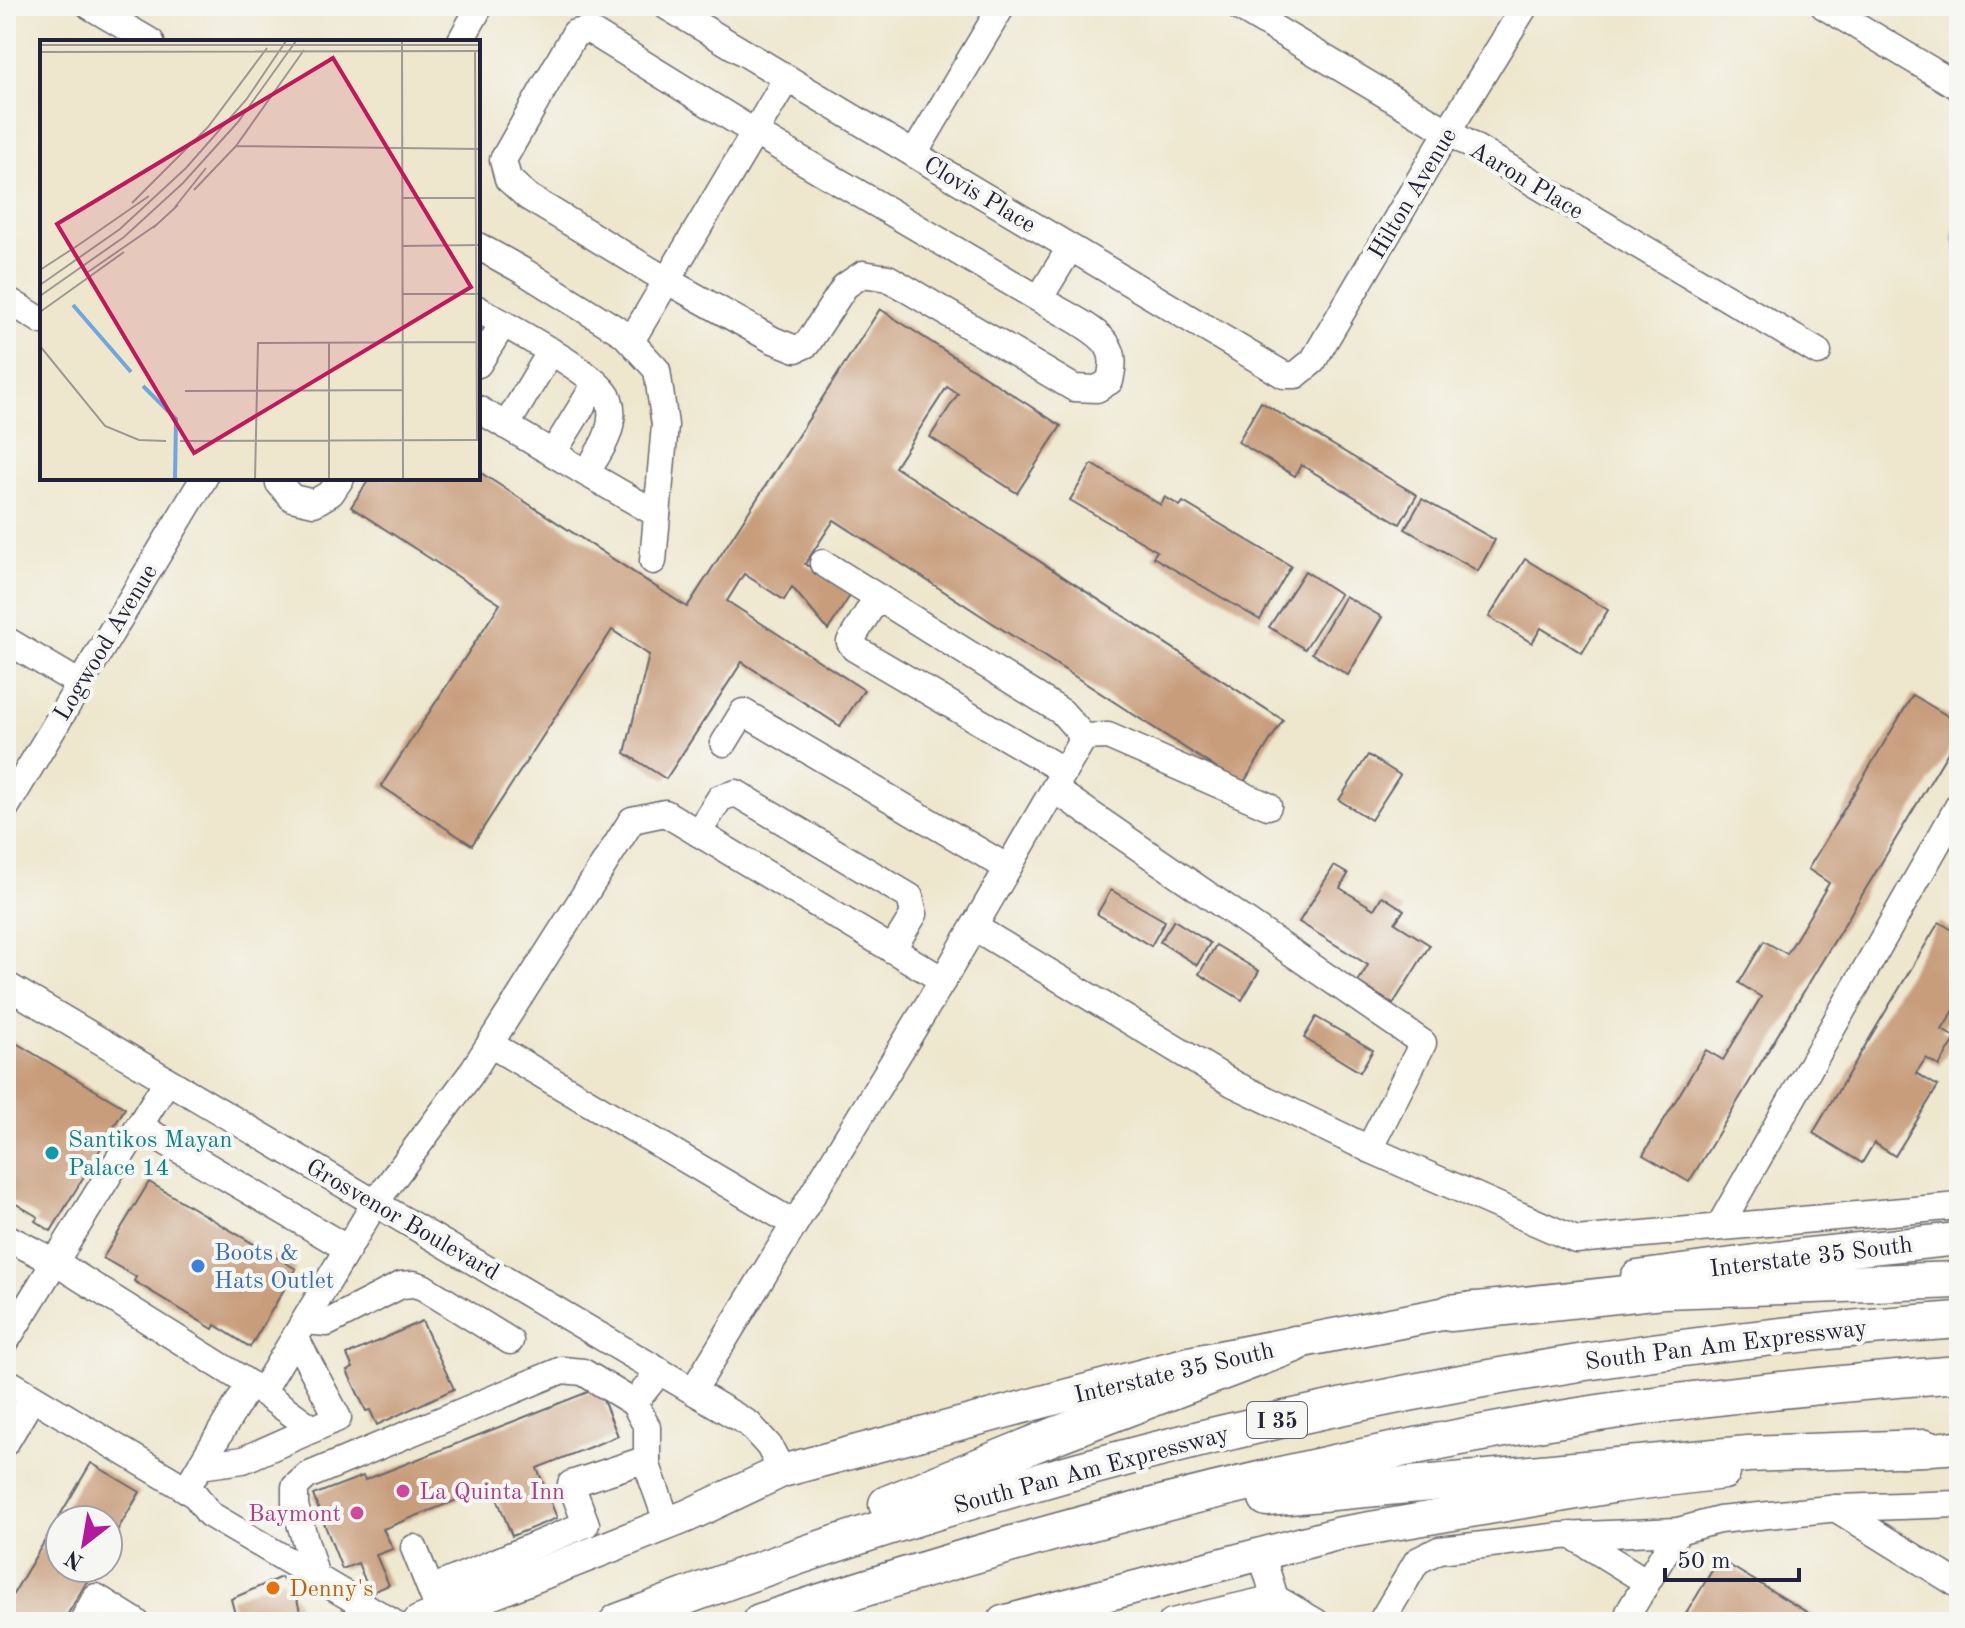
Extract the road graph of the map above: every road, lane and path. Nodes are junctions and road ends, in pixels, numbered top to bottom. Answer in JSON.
{"nodes":[{"id":1,"x":90,"y":6,"type":"edge"},
{"id":2,"x":480,"y":6,"type":"edge"},
{"id":3,"x":666,"y":6,"type":"edge"},
{"id":4,"x":1002,"y":6,"type":"edge"},
{"id":5,"x":1237,"y":6,"type":"edge"},
{"id":6,"x":1525,"y":6,"type":"edge"},
{"id":7,"x":1824,"y":6,"type":"edge"},
{"id":8,"x":148,"y":40,"type":"edge"},
{"id":9,"x":461,"y":40,"type":"edge"},
{"id":10,"x":787,"y":78,"type":"junction"},
{"id":11,"x":1959,"y":87,"type":"edge"},
{"id":12,"x":754,"y":132,"type":"junction"},
{"id":13,"x":1447,"y":133,"type":"junction"},
{"id":14,"x":914,"y":154,"type":"junction"},
{"id":15,"x":1070,"y":248,"type":"junction"},
{"id":16,"x":480,"y":251,"type":"edge"},
{"id":17,"x":666,"y":280,"type":"junction"},
{"id":18,"x":6,"y":299,"type":"edge"},
{"id":19,"x":1039,"y":299,"type":"junction"},
{"id":20,"x":480,"y":310,"type":"edge"},
{"id":21,"x":40,"y":320,"type":"edge"},
{"id":22,"x":503,"y":324,"type":"junction"},
{"id":23,"x":631,"y":341,"type":"junction"},
{"id":24,"x":551,"y":351,"type":"junction"},
{"id":25,"x":1818,"y":352,"type":"dead end"},
{"id":26,"x":480,"y":361,"type":"edge"},
{"id":27,"x":1296,"y":375,"type":"joint"},
{"id":28,"x":596,"y":383,"type":"junction"},
{"id":29,"x":480,"y":410,"type":"edge"},
{"id":30,"x":506,"y":426,"type":"junction"},
{"id":31,"x":553,"y":453,"type":"junction"},
{"id":32,"x":586,"y":473,"type":"junction"},
{"id":33,"x":203,"y":480,"type":"edge"},
{"id":34,"x":280,"y":480,"type":"edge"},
{"id":35,"x":340,"y":480,"type":"edge"},
{"id":36,"x":657,"y":514,"type":"junction"},
{"id":37,"x":653,"y":561,"type":"dead end"},
{"id":38,"x":823,"y":563,"type":"dead end"},
{"id":39,"x":877,"y":597,"type":"junction"},
{"id":40,"x":6,"y":640,"type":"edge"},
{"id":41,"x":80,"y":684,"type":"junction"},
{"id":42,"x":1084,"y":737,"type":"junction"},
{"id":43,"x":724,"y":743,"type":"dead end"},
{"id":44,"x":1059,"y":780,"type":"junction"},
{"id":45,"x":1268,"y":806,"type":"dead end"},
{"id":46,"x":1959,"y":806,"type":"edge"},
{"id":47,"x":6,"y":807,"type":"edge"},
{"id":48,"x":698,"y":833,"type":"junction"},
{"id":49,"x":1008,"y":868,"type":"junction"},
{"id":50,"x":974,"y":927,"type":"junction"},
{"id":51,"x":892,"y":950,"type":"junction"},
{"id":52,"x":943,"y":980,"type":"junction"},
{"id":53,"x":6,"y":985,"type":"edge"},
{"id":54,"x":490,"y":1044,"type":"junction"},
{"id":55,"x":167,"y":1081,"type":"junction"},
{"id":56,"x":139,"y":1126,"type":"junction"},
{"id":57,"x":1369,"y":1149,"type":"junction"},
{"id":58,"x":375,"y":1203,"type":"junction"},
{"id":59,"x":1959,"y":1206,"type":"edge"},
{"id":60,"x":793,"y":1223,"type":"junction"},
{"id":61,"x":1719,"y":1227,"type":"junction"},
{"id":62,"x":6,"y":1237,"type":"edge"},
{"id":63,"x":1959,"y":1239,"type":"edge"},
{"id":64,"x":348,"y":1249,"type":"junction"},
{"id":65,"x":55,"y":1262,"type":"junction"},
{"id":66,"x":1959,"y":1280,"type":"edge"},
{"id":67,"x":1450,"y":1313,"type":"junction"},
{"id":68,"x":1959,"y":1320,"type":"edge"},
{"id":69,"x":300,"y":1329,"type":"junction"},
{"id":70,"x":6,"y":1341,"type":"edge"},
{"id":71,"x":510,"y":1341,"type":"dead end"},
{"id":72,"x":1295,"y":1344,"type":"junction"},
{"id":73,"x":660,"y":1371,"type":"junction"},
{"id":74,"x":1959,"y":1374,"type":"edge"},
{"id":75,"x":6,"y":1381,"type":"edge"},
{"id":76,"x":256,"y":1388,"type":"junction"},
{"id":77,"x":693,"y":1391,"type":"junction"},
{"id":78,"x":32,"y":1398,"type":"junction"},
{"id":79,"x":634,"y":1403,"type":"junction"},
{"id":80,"x":313,"y":1429,"type":"junction"},
{"id":81,"x":6,"y":1442,"type":"edge"},
{"id":82,"x":1942,"y":1448,"type":"edge"},
{"id":83,"x":647,"y":1459,"type":"junction"},
{"id":84,"x":200,"y":1466,"type":"junction"},
{"id":85,"x":782,"y":1471,"type":"junction"},
{"id":86,"x":186,"y":1489,"type":"junction"},
{"id":87,"x":1959,"y":1504,"type":"edge"},
{"id":88,"x":1835,"y":1508,"type":"junction"},
{"id":89,"x":1114,"y":1514,"type":"junction"},
{"id":90,"x":668,"y":1524,"type":"junction"},
{"id":91,"x":1678,"y":1531,"type":"junction"},
{"id":92,"x":1571,"y":1535,"type":"junction"},
{"id":93,"x":414,"y":1548,"type":"dead end"},
{"id":94,"x":1261,"y":1553,"type":"junction"},
{"id":95,"x":316,"y":1577,"type":"junction"},
{"id":96,"x":1647,"y":1582,"type":"junction"},
{"id":97,"x":1959,"y":1585,"type":"edge"},
{"id":98,"x":1275,"y":1598,"type":"junction"},
{"id":99,"x":430,"y":1608,"type":"edge"},
{"id":100,"x":82,"y":1622,"type":"edge"},
{"id":101,"x":136,"y":1622,"type":"edge"},
{"id":102,"x":392,"y":1622,"type":"edge"},
{"id":103,"x":599,"y":1622,"type":"edge"},
{"id":104,"x":618,"y":1622,"type":"edge"},
{"id":105,"x":760,"y":1622,"type":"edge"},
{"id":106,"x":1003,"y":1622,"type":"edge"},
{"id":107,"x":1172,"y":1622,"type":"edge"},
{"id":108,"x":1261,"y":1622,"type":"edge"},
{"id":109,"x":1316,"y":1622,"type":"edge"},
{"id":110,"x":1381,"y":1622,"type":"edge"},
{"id":111,"x":1630,"y":1622,"type":"edge"}],
"edges":[{"from":1,"to":8,"type":"street"},
{"from":2,"to":9,"type":"street"},
{"from":3,"to":10,"type":"street","name":"Clovis Place"},
{"from":4,"to":14,"type":"street"},
{"from":5,"to":13,"type":"street","name":"Aaron Place"},
{"from":6,"to":13,"type":"street","name":"Hilton Avenue"},
{"from":7,"to":11,"type":"street"},
{"from":10,"to":12,"type":"street"},
{"from":10,"to":14,"type":"street","name":"Clovis Place"},
{"from":12,"to":17,"type":"street"},
{"from":12,"to":17,"type":"street"},
{"from":12,"to":19,"type":"street"},
{"from":13,"to":25,"type":"street","name":"Aaron Place"},
{"from":13,"to":27,"type":"street","name":"Hilton Avenue"},
{"from":14,"to":15,"type":"street","name":"Clovis Place"},
{"from":15,"to":19,"type":"street"},
{"from":15,"to":27,"type":"street","name":"Clovis Place"},
{"from":16,"to":23,"type":"street"},
{"from":17,"to":19,"type":"street"},
{"from":17,"to":23,"type":"street"},
{"from":18,"to":21,"type":"street"},
{"from":20,"to":22,"type":"street"},
{"from":22,"to":24,"type":"street"},
{"from":22,"to":26,"type":"street"},
{"from":23,"to":36,"type":"street"},
{"from":24,"to":28,"type":"street"},
{"from":24,"to":30,"type":"street"},
{"from":28,"to":31,"type":"street"},
{"from":28,"to":32,"type":"street"},
{"from":29,"to":30,"type":"street"},
{"from":30,"to":31,"type":"street"},
{"from":31,"to":32,"type":"street"},
{"from":32,"to":36,"type":"street"},
{"from":33,"to":41,"type":"street","name":"Logwood Avenue"},
{"from":34,"to":35,"type":"street"},
{"from":36,"to":37,"type":"street"},
{"from":38,"to":39,"type":"street"},
{"from":39,"to":42,"type":"street"},
{"from":39,"to":44,"type":"street"},
{"from":40,"to":41,"type":"street"},
{"from":41,"to":47,"type":"street","name":"Logwood Avenue"},
{"from":42,"to":44,"type":"street"},
{"from":42,"to":45,"type":"street"},
{"from":43,"to":49,"type":"street"},
{"from":44,"to":49,"type":"street"},
{"from":44,"to":57,"type":"street"},
{"from":46,"to":61,"type":"street"},
{"from":48,"to":51,"type":"street"},
{"from":48,"to":51,"type":"street"},
{"from":48,"to":54,"type":"street"},
{"from":49,"to":50,"type":"street"},
{"from":50,"to":52,"type":"street"},
{"from":50,"to":57,"type":"street"},
{"from":51,"to":52,"type":"street"},
{"from":52,"to":60,"type":"street"},
{"from":53,"to":55,"type":"street","name":"Grosvenor Boulevard"},
{"from":54,"to":58,"type":"street"},
{"from":54,"to":60,"type":"street"},
{"from":55,"to":56,"type":"street"},
{"from":55,"to":58,"type":"street","name":"Grosvenor Boulevard"},
{"from":56,"to":64,"type":"street"},
{"from":56,"to":65,"type":"street"},
{"from":57,"to":61,"type":"street"},
{"from":58,"to":64,"type":"street"},
{"from":58,"to":73,"type":"street","name":"Grosvenor Boulevard"},
{"from":59,"to":61,"type":"street"},
{"from":60,"to":77,"type":"street"},
{"from":62,"to":65,"type":"street"},
{"from":63,"to":67,"type":"main road","name":"Interstate 35 South"},
{"from":64,"to":69,"type":"street"},
{"from":65,"to":70,"type":"street"},
{"from":65,"to":76,"type":"street"},
{"from":66,"to":67,"type":"highway"},
{"from":67,"to":72,"type":"main road","name":"Interstate 35 South"},
{"from":68,"to":104,"type":"highway","name":"South Pan Am Expressway","number":"I 35"},
{"from":69,"to":71,"type":"street"},
{"from":69,"to":76,"type":"street"},
{"from":69,"to":80,"type":"street"},
{"from":72,"to":85,"type":"main road","name":"Interstate 35 South"},
{"from":72,"to":103,"type":"highway"},
{"from":73,"to":77,"type":"street","name":"Grosvenor Boulevard"},
{"from":73,"to":79,"type":"street"},
{"from":74,"to":89,"type":"highway","name":"South Pan Am Expressway","number":"I 35"},
{"from":75,"to":78,"type":"street"},
{"from":76,"to":80,"type":"street"},
{"from":76,"to":84,"type":"street"},
{"from":77,"to":85,"type":"street","name":"Grosvenor Boulevard"},
{"from":78,"to":81,"type":"street"},
{"from":78,"to":86,"type":"street"},
{"from":79,"to":83,"type":"street"},
{"from":79,"to":95,"type":"street"},
{"from":80,"to":84,"type":"street"},
{"from":82,"to":89,"type":"highway"},
{"from":82,"to":94,"type":"main road"},
{"from":83,"to":90,"type":"street"},
{"from":83,"to":99,"type":"street"},
{"from":84,"to":86,"type":"street"},
{"from":85,"to":90,"type":"main road","name":"Interstate 35 South"},
{"from":86,"to":95,"type":"street"},
{"from":87,"to":88,"type":"street"},
{"from":88,"to":91,"type":"street"},
{"from":88,"to":97,"type":"street"},
{"from":89,"to":105,"type":"highway","name":"South Pan Am Expressway","number":"I 35"},
{"from":90,"to":99,"type":"main road","name":"Interstate 35 South"},
{"from":91,"to":92,"type":"street"},
{"from":91,"to":96,"type":"street"},
{"from":92,"to":96,"type":"street"},
{"from":92,"to":110,"type":"street"},
{"from":93,"to":99,"type":"street"},
{"from":94,"to":98,"type":"street"},
{"from":94,"to":106,"type":"main road"},
{"from":95,"to":102,"type":"street"},
{"from":96,"to":111,"type":"street"},
{"from":98,"to":107,"type":"street"},
{"from":98,"to":108,"type":"street"},
{"from":98,"to":109,"type":"street"},
{"from":100,"to":101,"type":"street"}]}
